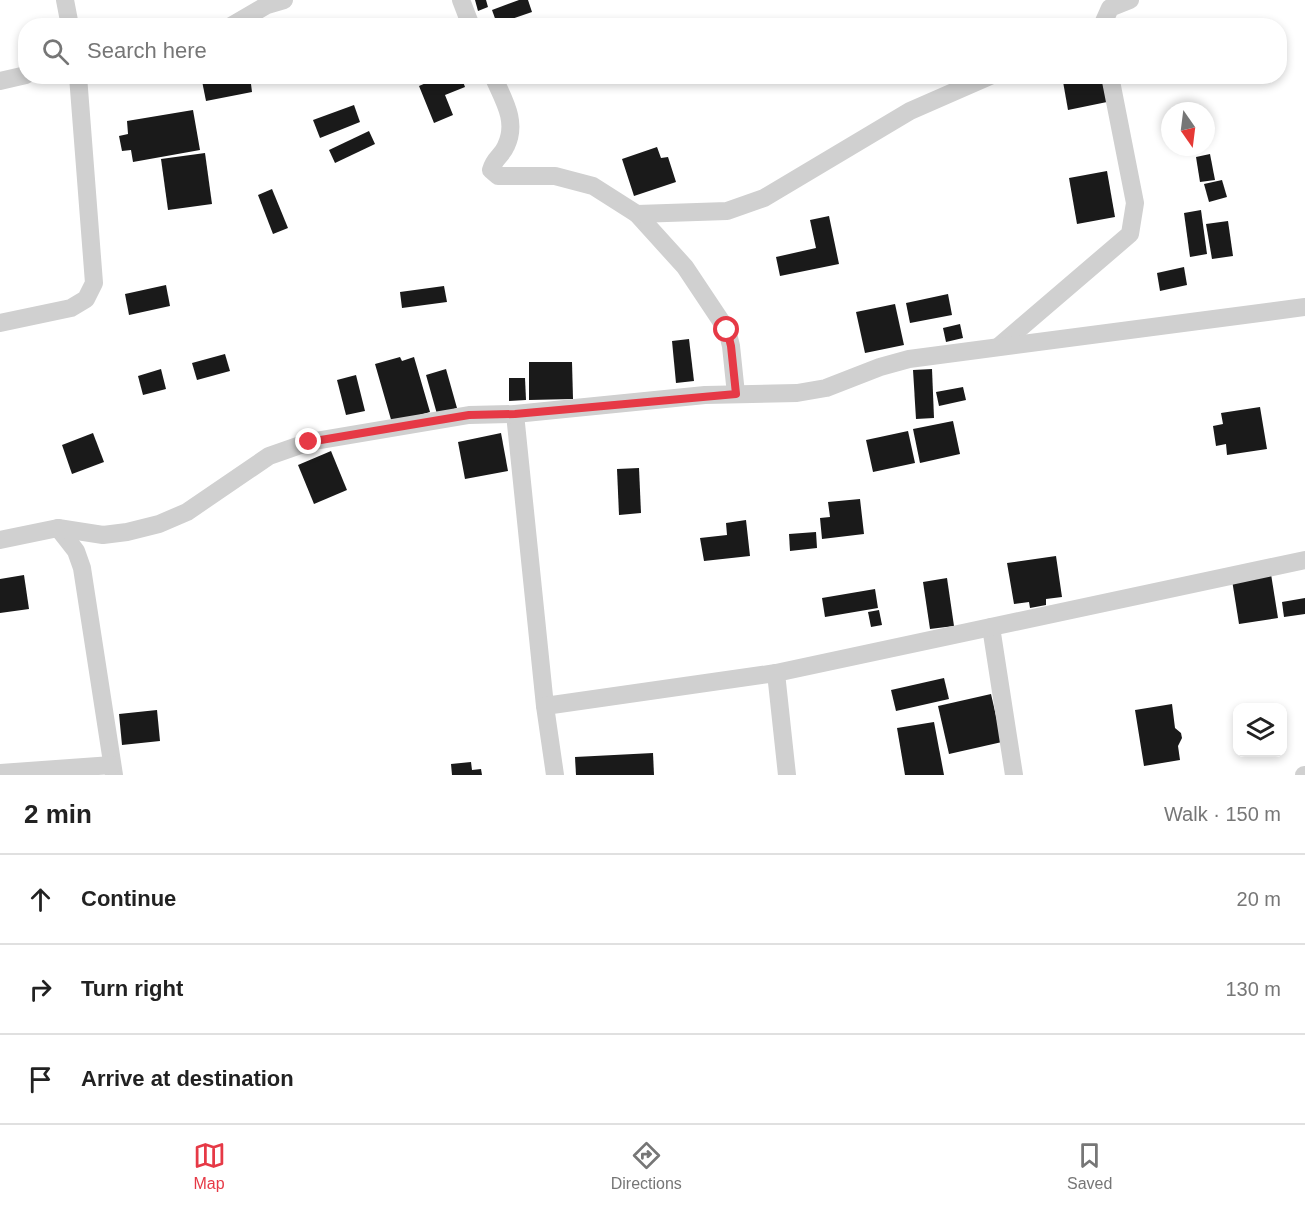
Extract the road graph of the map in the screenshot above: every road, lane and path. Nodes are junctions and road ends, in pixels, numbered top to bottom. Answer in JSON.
{"nodes":[{"id":1,"x":65,"y":0,"type":"edge"},
{"id":2,"x":284,"y":0,"type":"edge"},
{"id":3,"x":460,"y":0,"type":"edge"},
{"id":4,"x":1130,"y":0,"type":"edge"},
{"id":5,"x":68,"y":18,"type":"edge"},
{"id":6,"x":245,"y":18,"type":"edge"},
{"id":7,"x":468,"y":18,"type":"edge"},
{"id":8,"x":1106,"y":18,"type":"edge"},
{"id":9,"x":18,"y":77,"type":"edge"},
{"id":10,"x":0,"y":81,"type":"edge"},
{"id":11,"x":79,"y":84,"type":"edge"},
{"id":12,"x":496,"y":84,"type":"edge"},
{"id":13,"x":972,"y":84,"type":"edge"},
{"id":14,"x":1112,"y":84,"type":"edge"},
{"id":15,"x":637,"y":214,"type":"junction"},
{"id":16,"x":1305,"y":307,"type":"edge"},
{"id":17,"x":0,"y":322,"type":"edge"},
{"id":18,"x":998,"y":347,"type":"junction"},
{"id":19,"x":736,"y":394,"type":"junction"},
{"id":20,"x":515,"y":414,"type":"junction"},
{"id":21,"x":58,"y":528,"type":"junction"},
{"id":22,"x":0,"y":540,"type":"edge"},
{"id":23,"x":1305,"y":560,"type":"edge"},
{"id":24,"x":991,"y":627,"type":"junction"},
{"id":25,"x":776,"y":673,"type":"junction"},
{"id":26,"x":545,"y":706,"type":"junction"},
{"id":27,"x":113,"y":770,"type":"edge"},
{"id":28,"x":0,"y":773,"type":"edge"},
{"id":29,"x":555,"y":775,"type":"edge"},
{"id":30,"x":787,"y":775,"type":"edge"},
{"id":31,"x":1014,"y":775,"type":"edge"}],
"edges":[{"from":1,"to":5,"type":"street"},
{"from":2,"to":6,"type":"street"},
{"from":3,"to":7,"type":"street"},
{"from":4,"to":8,"type":"street"},
{"from":9,"to":10,"type":"street"},
{"from":11,"to":17,"type":"street"},
{"from":12,"to":15,"type":"street"},
{"from":13,"to":15,"type":"street"},
{"from":14,"to":18,"type":"street"},
{"from":15,"to":19,"type":"street"},
{"from":16,"to":18,"type":"street"},
{"from":18,"to":19,"type":"street"},
{"from":19,"to":20,"type":"street"},
{"from":20,"to":21,"type":"street"},
{"from":20,"to":26,"type":"street"},
{"from":21,"to":22,"type":"street"},
{"from":21,"to":27,"type":"street"},
{"from":23,"to":24,"type":"street"},
{"from":24,"to":25,"type":"street"},
{"from":24,"to":31,"type":"street"},
{"from":25,"to":26,"type":"street"},
{"from":25,"to":30,"type":"street"},
{"from":26,"to":29,"type":"street"},
{"from":27,"to":28,"type":"street"}]}
